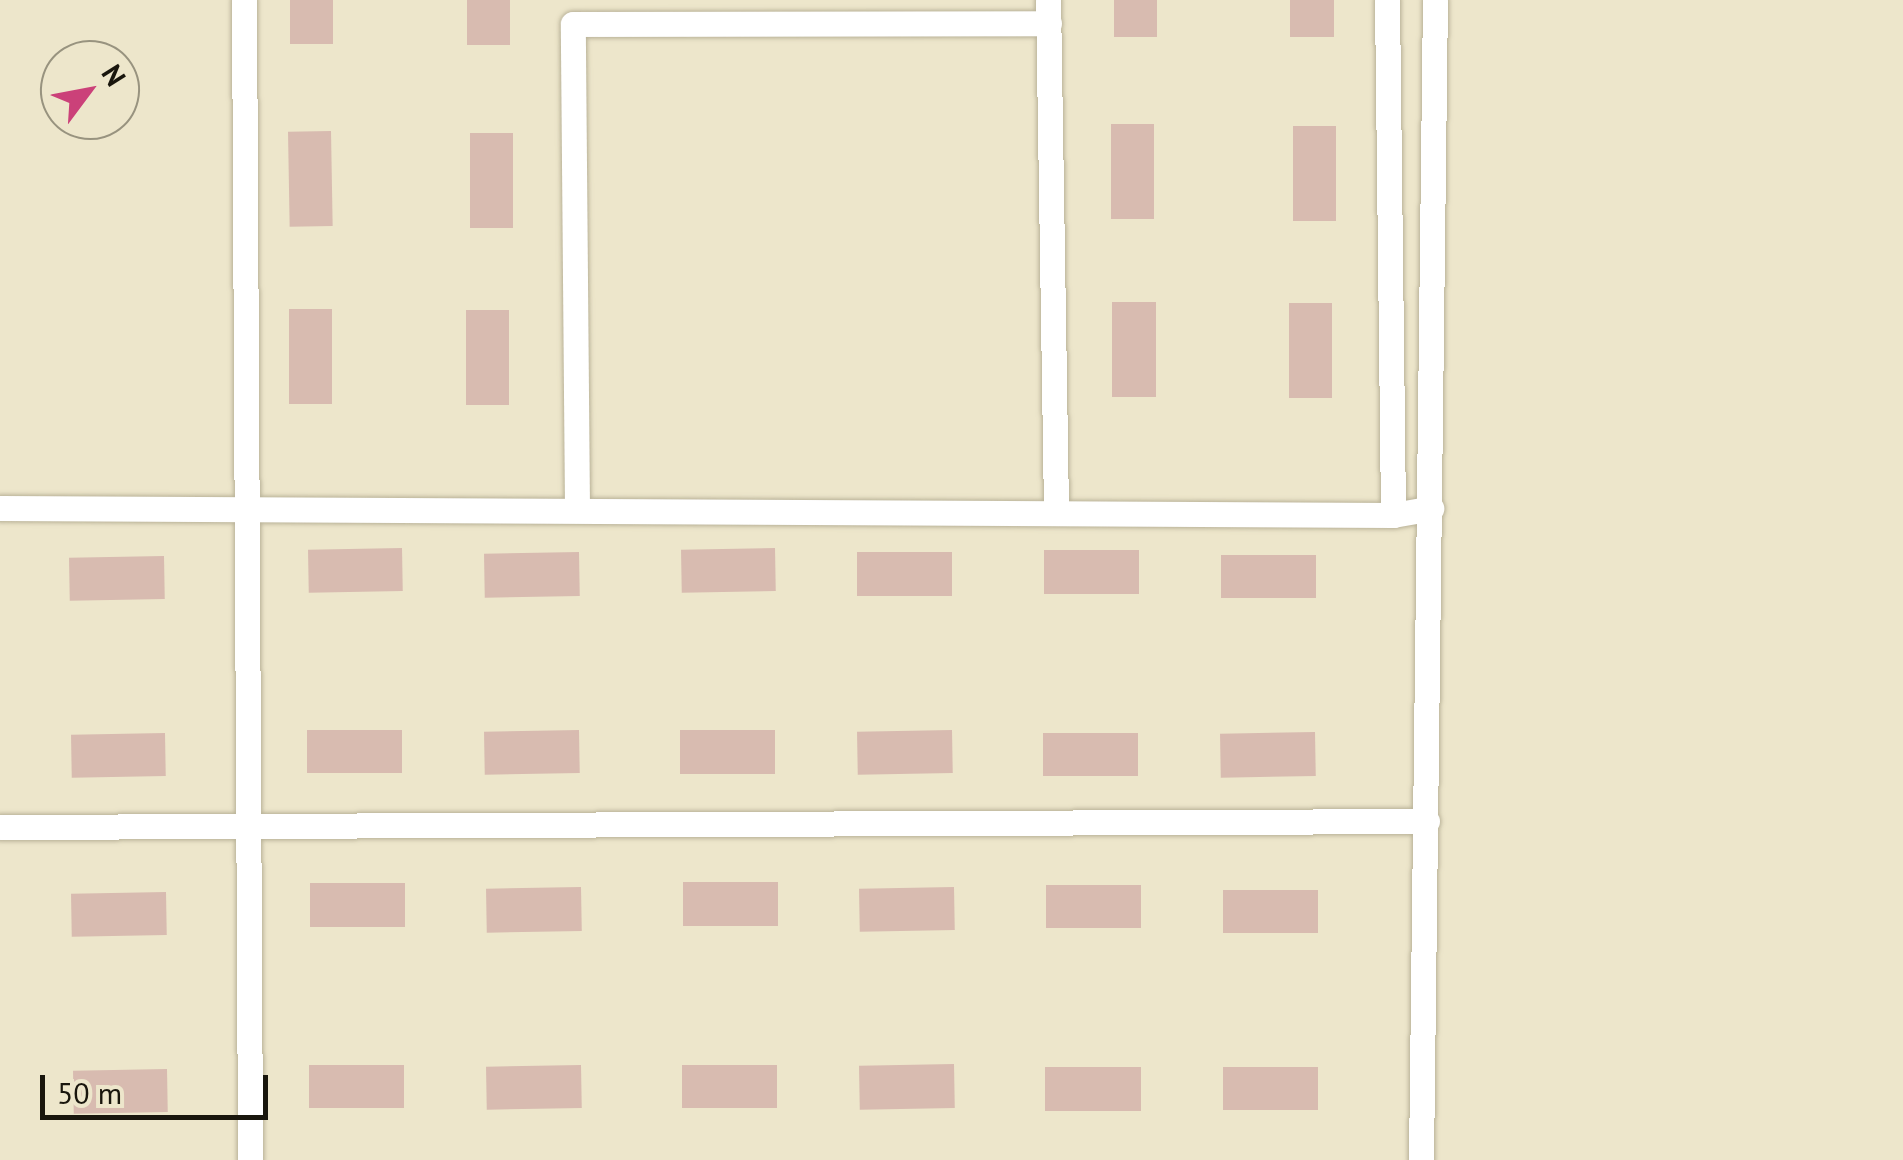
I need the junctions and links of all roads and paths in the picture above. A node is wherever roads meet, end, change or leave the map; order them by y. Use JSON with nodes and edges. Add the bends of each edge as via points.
{"nodes":[{"id":1,"x":244,"y":0,"type":"edge"},
{"id":2,"x":1387,"y":0,"type":"edge"},
{"id":3,"x":1435,"y":0,"type":"edge"},
{"id":4,"x":1049,"y":11,"type":"edge"},
{"id":5,"x":0,"y":508,"type":"edge"},
{"id":6,"x":249,"y":508,"type":"junction"},
{"id":7,"x":577,"y":508,"type":"junction"},
{"id":8,"x":1431,"y":508,"type":"junction"},
{"id":9,"x":1056,"y":511,"type":"junction"},
{"id":10,"x":1394,"y":516,"type":"junction"},
{"id":11,"x":1427,"y":822,"type":"junction"},
{"id":12,"x":0,"y":827,"type":"edge"},
{"id":13,"x":249,"y":829,"type":"junction"},
{"id":14,"x":250,"y":1160,"type":"edge"},
{"id":15,"x":1420,"y":1160,"type":"edge"}],
"edges":[{"from":1,"to":6,"type":"street"},
{"from":2,"to":10,"type":"street"},
{"from":3,"to":8,"type":"street"},
{"from":4,"to":7,"type":"street","via":[[573,24]]},
{"from":4,"to":9,"type":"street"},
{"from":5,"to":6,"type":"street"},
{"from":6,"to":7,"type":"street"},
{"from":6,"to":13,"type":"street"},
{"from":7,"to":9,"type":"street"},
{"from":8,"to":10,"type":"street"},
{"from":8,"to":11,"type":"street"},
{"from":9,"to":10,"type":"street"},
{"from":11,"to":13,"type":"street"},
{"from":11,"to":15,"type":"street"},
{"from":12,"to":13,"type":"street"},
{"from":13,"to":14,"type":"street"}]}
